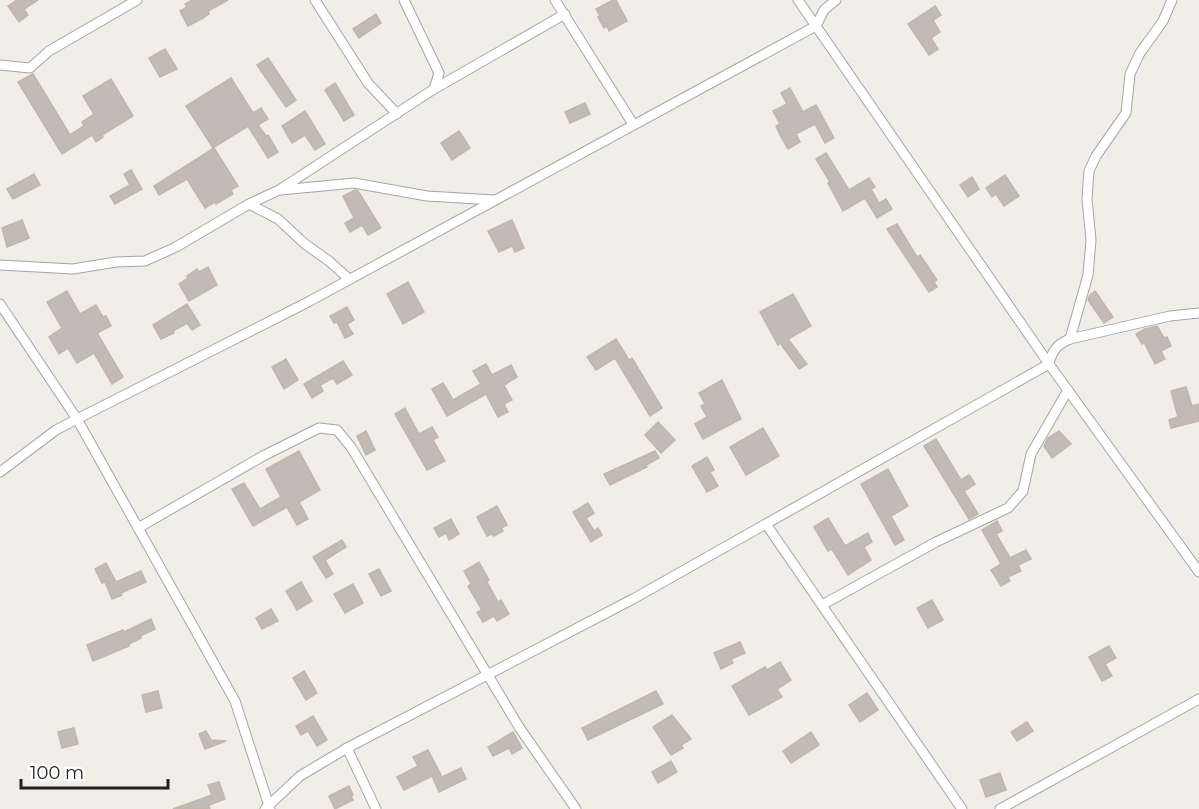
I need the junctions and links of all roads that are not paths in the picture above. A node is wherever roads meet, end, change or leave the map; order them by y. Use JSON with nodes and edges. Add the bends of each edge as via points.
{"nodes":[{"id":1,"x":137,"y":0,"type":"edge"},
{"id":2,"x":315,"y":0,"type":"edge"},
{"id":3,"x":404,"y":0,"type":"edge"},
{"id":4,"x":555,"y":0,"type":"edge"},
{"id":5,"x":798,"y":0,"type":"edge"},
{"id":6,"x":836,"y":0,"type":"edge"},
{"id":7,"x":1172,"y":0,"type":"edge"},
{"id":8,"x":565,"y":14,"type":"junction"},
{"id":9,"x":816,"y":26,"type":"junction"},
{"id":10,"x":0,"y":65,"type":"edge"},
{"id":11,"x":434,"y":89,"type":"junction"},
{"id":12,"x":397,"y":114,"type":"junction"},
{"id":13,"x":633,"y":124,"type":"junction"},
{"id":14,"x":279,"y":190,"type":"junction"},
{"id":15,"x":494,"y":200,"type":"junction"},
{"id":16,"x":249,"y":204,"type":"junction"},
{"id":17,"x":0,"y":265,"type":"edge"},
{"id":18,"x":349,"y":279,"type":"junction"},
{"id":19,"x":0,"y":304,"type":"edge"},
{"id":20,"x":1199,"y":313,"type":"edge"},
{"id":21,"x":1070,"y":339,"type":"junction"},
{"id":22,"x":1049,"y":364,"type":"junction"},
{"id":23,"x":1068,"y":390,"type":"junction"},
{"id":24,"x":77,"y":419,"type":"junction"},
{"id":25,"x":0,"y":472,"type":"edge"},
{"id":26,"x":766,"y":525,"type":"junction"},
{"id":27,"x":138,"y":528,"type":"junction"},
{"id":28,"x":1199,"y":572,"type":"edge"},
{"id":29,"x":822,"y":605,"type":"junction"},
{"id":30,"x":488,"y":674,"type":"junction"},
{"id":31,"x":1199,"y":699,"type":"edge"},
{"id":32,"x":347,"y":748,"type":"junction"},
{"id":33,"x":268,"y":808,"type":"edge"},
{"id":34,"x":376,"y":809,"type":"edge"},
{"id":35,"x":576,"y":809,"type":"edge"},
{"id":36,"x":962,"y":809,"type":"edge"},
{"id":37,"x":1000,"y":809,"type":"edge"}],
"edges":[{"from":1,"to":10,"type":"street","via":[[49,51],[30,68]]},
{"from":2,"to":12,"type":"street","via":[[368,83]]},
{"from":3,"to":11,"type":"street","via":[[439,73]]},
{"from":4,"to":8,"type":"street"},
{"from":5,"to":9,"type":"street"},
{"from":6,"to":9,"type":"street","via":[[824,10]]},
{"from":7,"to":21,"type":"street","via":[[1130,74],[1126,113],[1095,156],[1089,171],[1088,275]]},
{"from":8,"to":11,"type":"street"},
{"from":8,"to":13,"type":"street"},
{"from":9,"to":13,"type":"street"},
{"from":9,"to":22,"type":"street"},
{"from":11,"to":12,"type":"street"},
{"from":12,"to":14,"type":"street"},
{"from":13,"to":15,"type":"street"},
{"from":14,"to":15,"type":"street","via":[[354,183],[427,196]]},
{"from":14,"to":16,"type":"street"},
{"from":15,"to":18,"type":"street"},
{"from":16,"to":17,"type":"street","via":[[145,261],[73,269]]},
{"from":16,"to":18,"type":"street","via":[[278,219]]},
{"from":18,"to":24,"type":"street"},
{"from":19,"to":24,"type":"street"},
{"from":20,"to":21,"type":"street"},
{"from":21,"to":22,"type":"street","via":[[1052,353]]},
{"from":22,"to":23,"type":"street"},
{"from":22,"to":26,"type":"street"},
{"from":23,"to":28,"type":"street"},
{"from":23,"to":29,"type":"street","via":[[1031,454],[1023,491],[1008,508],[936,542]]},
{"from":24,"to":25,"type":"street"},
{"from":24,"to":27,"type":"street"},
{"from":26,"to":29,"type":"street"},
{"from":26,"to":30,"type":"street"},
{"from":27,"to":30,"type":"street","via":[[319,428],[337,430]]},
{"from":27,"to":33,"type":"street","via":[[235,700]]},
{"from":29,"to":36,"type":"street"},
{"from":30,"to":32,"type":"street"},
{"from":30,"to":35,"type":"street"},
{"from":31,"to":37,"type":"street"},
{"from":32,"to":33,"type":"street","via":[[300,776]]},
{"from":32,"to":34,"type":"street"}]}
